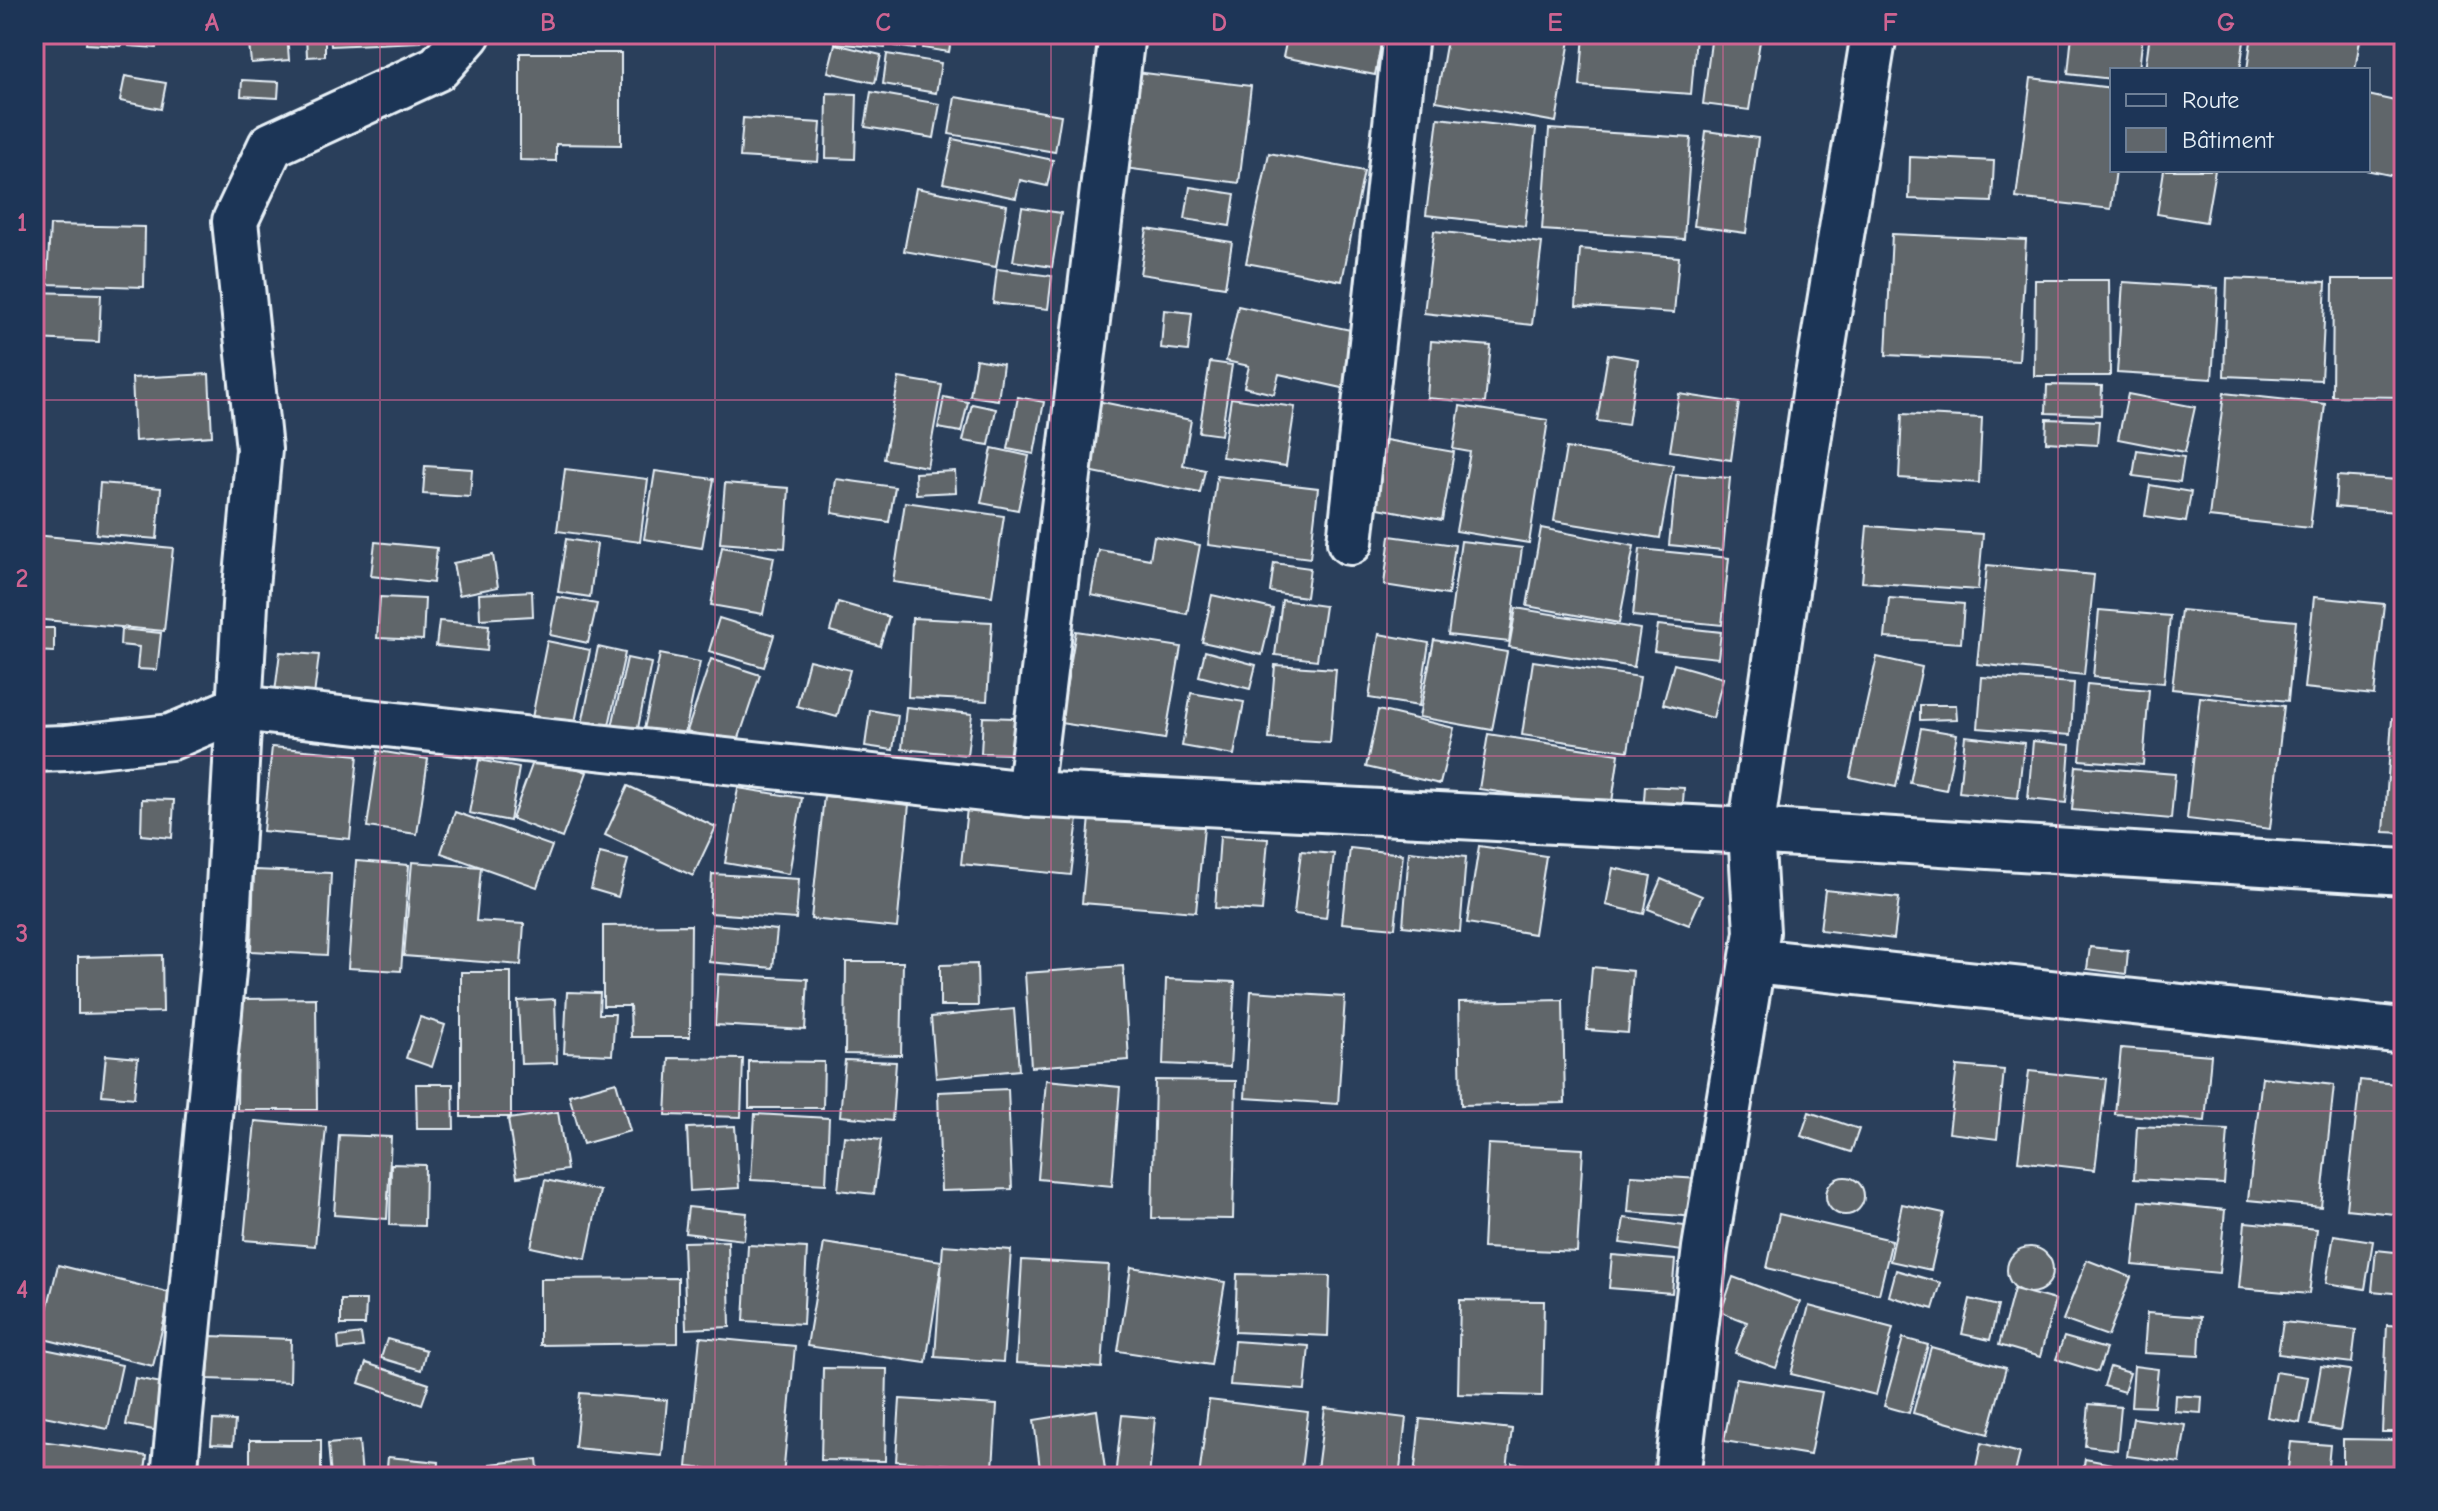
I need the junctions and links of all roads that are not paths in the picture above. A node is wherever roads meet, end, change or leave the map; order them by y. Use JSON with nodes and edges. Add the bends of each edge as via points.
{"nodes":[{"id":1,"x":468,"y":34,"type":"edge"},
{"id":2,"x":1122,"y":34,"type":"edge"},
{"id":3,"x":1406,"y":34,"type":"edge"},
{"id":4,"x":1874,"y":34,"type":"edge"},
{"id":5,"x":1350,"y":542,"type":"dead end"},
{"id":6,"x":239,"y":708,"type":"junction"},
{"id":7,"x":34,"y":749,"type":"edge"},
{"id":8,"x":1029,"y":794,"type":"junction"},
{"id":9,"x":1751,"y":831,"type":"junction"},
{"id":10,"x":2404,"y":872,"type":"edge"},
{"id":11,"x":1753,"y":961,"type":"junction"},
{"id":12,"x":2404,"y":1031,"type":"edge"},
{"id":13,"x":174,"y":1477,"type":"edge"},
{"id":14,"x":1677,"y":1477,"type":"edge"}],
"edges":[{"from":1,"to":6,"type":"street","via":[[438,68],[271,145],[235,221],[259,449]]},
{"from":2,"to":8,"type":"street"},
{"from":3,"to":5,"type":"street"},
{"from":4,"to":9,"type":"street"},
{"from":6,"to":7,"type":"street","via":[[171,737]]},
{"from":6,"to":8,"type":"street"},
{"from":6,"to":13,"type":"street","via":[[226,940]]},
{"from":8,"to":9,"type":"street"},
{"from":9,"to":10,"type":"street"},
{"from":9,"to":11,"type":"street","via":[[1757,932]]},
{"from":11,"to":12,"type":"street"},
{"from":11,"to":14,"type":"street","via":[[1705,1248]]}]}
